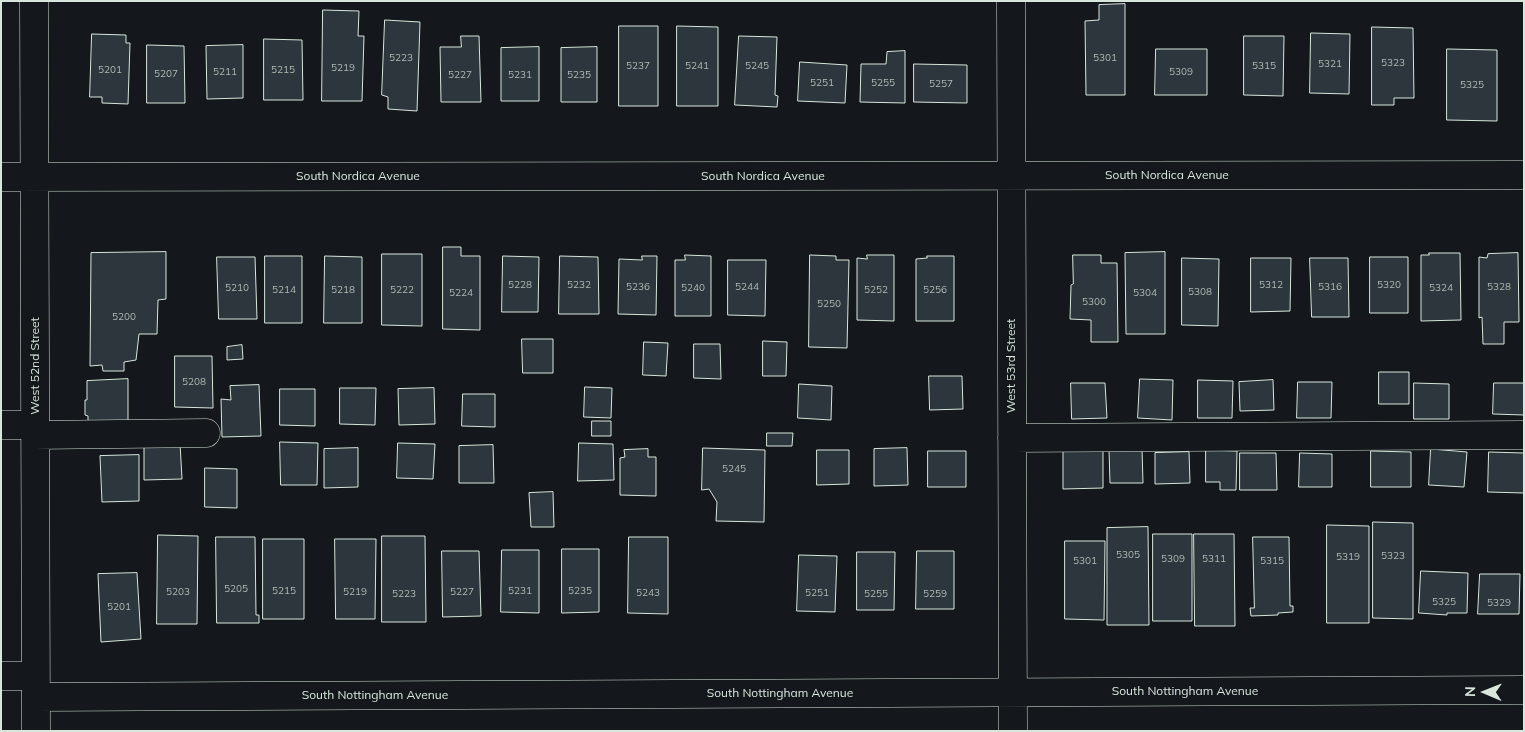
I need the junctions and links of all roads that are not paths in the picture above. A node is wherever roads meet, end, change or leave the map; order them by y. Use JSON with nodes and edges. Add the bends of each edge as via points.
{"nodes":[{"id":1,"x":34,"y":1,"type":"edge"},
{"id":2,"x":1010,"y":1,"type":"edge"},
{"id":3,"x":1524,"y":174,"type":"edge"},
{"id":4,"x":1010,"y":176,"type":"junction"},
{"id":5,"x":1,"y":177,"type":"edge"},
{"id":6,"x":34,"y":177,"type":"junction"},
{"id":7,"x":1,"y":425,"type":"edge"},
{"id":8,"x":35,"y":430,"type":"junction"},
{"id":9,"x":206,"y":433,"type":"dead end"},
{"id":10,"x":1524,"y":436,"type":"edge"},
{"id":11,"x":1012,"y":438,"type":"junction"},
{"id":12,"x":1,"y":676,"type":"edge"},
{"id":13,"x":36,"y":686,"type":"junction"},
{"id":14,"x":1524,"y":690,"type":"edge"},
{"id":15,"x":1013,"y":692,"type":"junction"},
{"id":16,"x":36,"y":731,"type":"edge"},
{"id":17,"x":1013,"y":731,"type":"edge"}],
"edges":[{"from":1,"to":6,"type":"street","name":"West 52nd Street"},
{"from":2,"to":4,"type":"street","name":"West 53rd Street"},
{"from":3,"to":4,"type":"street","name":"South Nordica Avenue"},
{"from":4,"to":6,"type":"street","name":"South Nordica Avenue"},
{"from":4,"to":11,"type":"street","name":"West 53rd Street"},
{"from":5,"to":6,"type":"street","name":"South Nordica Avenue"},
{"from":6,"to":8,"type":"street","name":"West 52nd Street"},
{"from":7,"to":8,"type":"street"},
{"from":8,"to":9,"type":"street"},
{"from":8,"to":13,"type":"street","name":"West 52nd Street"},
{"from":10,"to":11,"type":"street"},
{"from":11,"to":15,"type":"street","name":"West 53rd Street"},
{"from":12,"to":13,"type":"street","name":"South Nottingham Avenue"},
{"from":13,"to":15,"type":"street","name":"South Nottingham Avenue"},
{"from":13,"to":16,"type":"street","name":"West 52nd Street"},
{"from":14,"to":15,"type":"street","name":"South Nottingham Avenue"},
{"from":15,"to":17,"type":"street","name":"West 53rd Street"}]}
